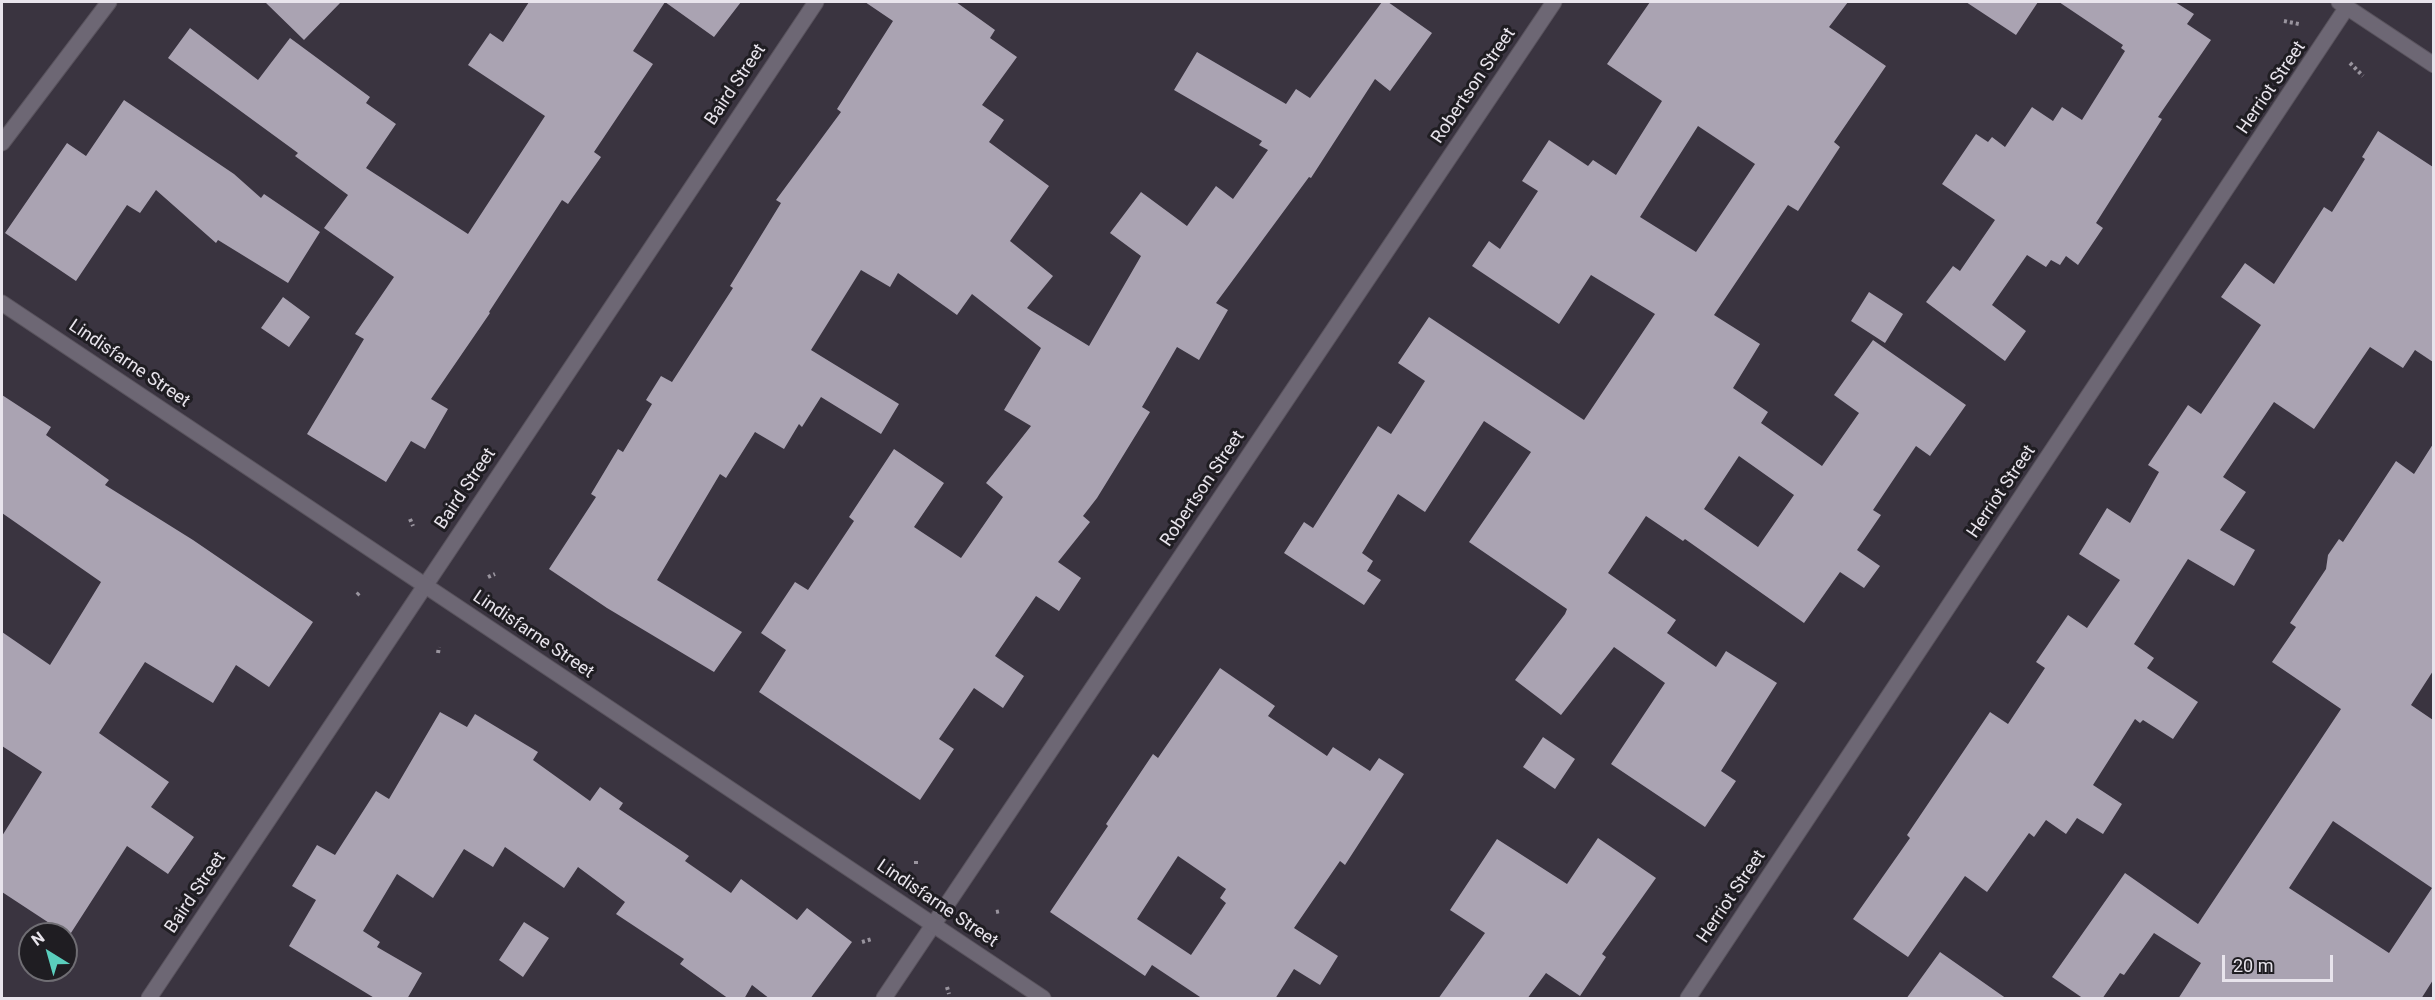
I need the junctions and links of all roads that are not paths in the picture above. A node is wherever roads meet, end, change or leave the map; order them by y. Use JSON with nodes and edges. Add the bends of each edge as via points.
{"nodes":[{"id":1,"x":109,"y":2,"type":"edge"},
{"id":2,"x":816,"y":2,"type":"edge"},
{"id":3,"x":1554,"y":2,"type":"edge"},
{"id":4,"x":2343,"y":4,"type":"edge"},
{"id":5,"x":2433,"y":64,"type":"edge"},
{"id":6,"x":2,"y":143,"type":"edge"},
{"id":7,"x":2,"y":303,"type":"edge"},
{"id":8,"x":425,"y":586,"type":"junction"},
{"id":9,"x":933,"y":925,"type":"junction"},
{"id":10,"x":149,"y":999,"type":"edge"},
{"id":11,"x":884,"y":999,"type":"edge"},
{"id":12,"x":1042,"y":999,"type":"edge"},
{"id":13,"x":1688,"y":999,"type":"edge"}],
"edges":[{"from":1,"to":6,"type":"street"},
{"from":2,"to":8,"type":"street","name":"Baird Street"},
{"from":3,"to":9,"type":"street","name":"Robertson Street"},
{"from":4,"to":5,"type":"street"},
{"from":4,"to":13,"type":"street","name":"Herriot Street","via":[[2305,74]]},
{"from":7,"to":8,"type":"street","name":"Lindisfarne Street"},
{"from":8,"to":9,"type":"street","name":"Lindisfarne Street"},
{"from":8,"to":10,"type":"street","name":"Baird Street"},
{"from":9,"to":11,"type":"street","name":"Robertson Street"},
{"from":9,"to":12,"type":"street","name":"Lindisfarne Street"}]}
